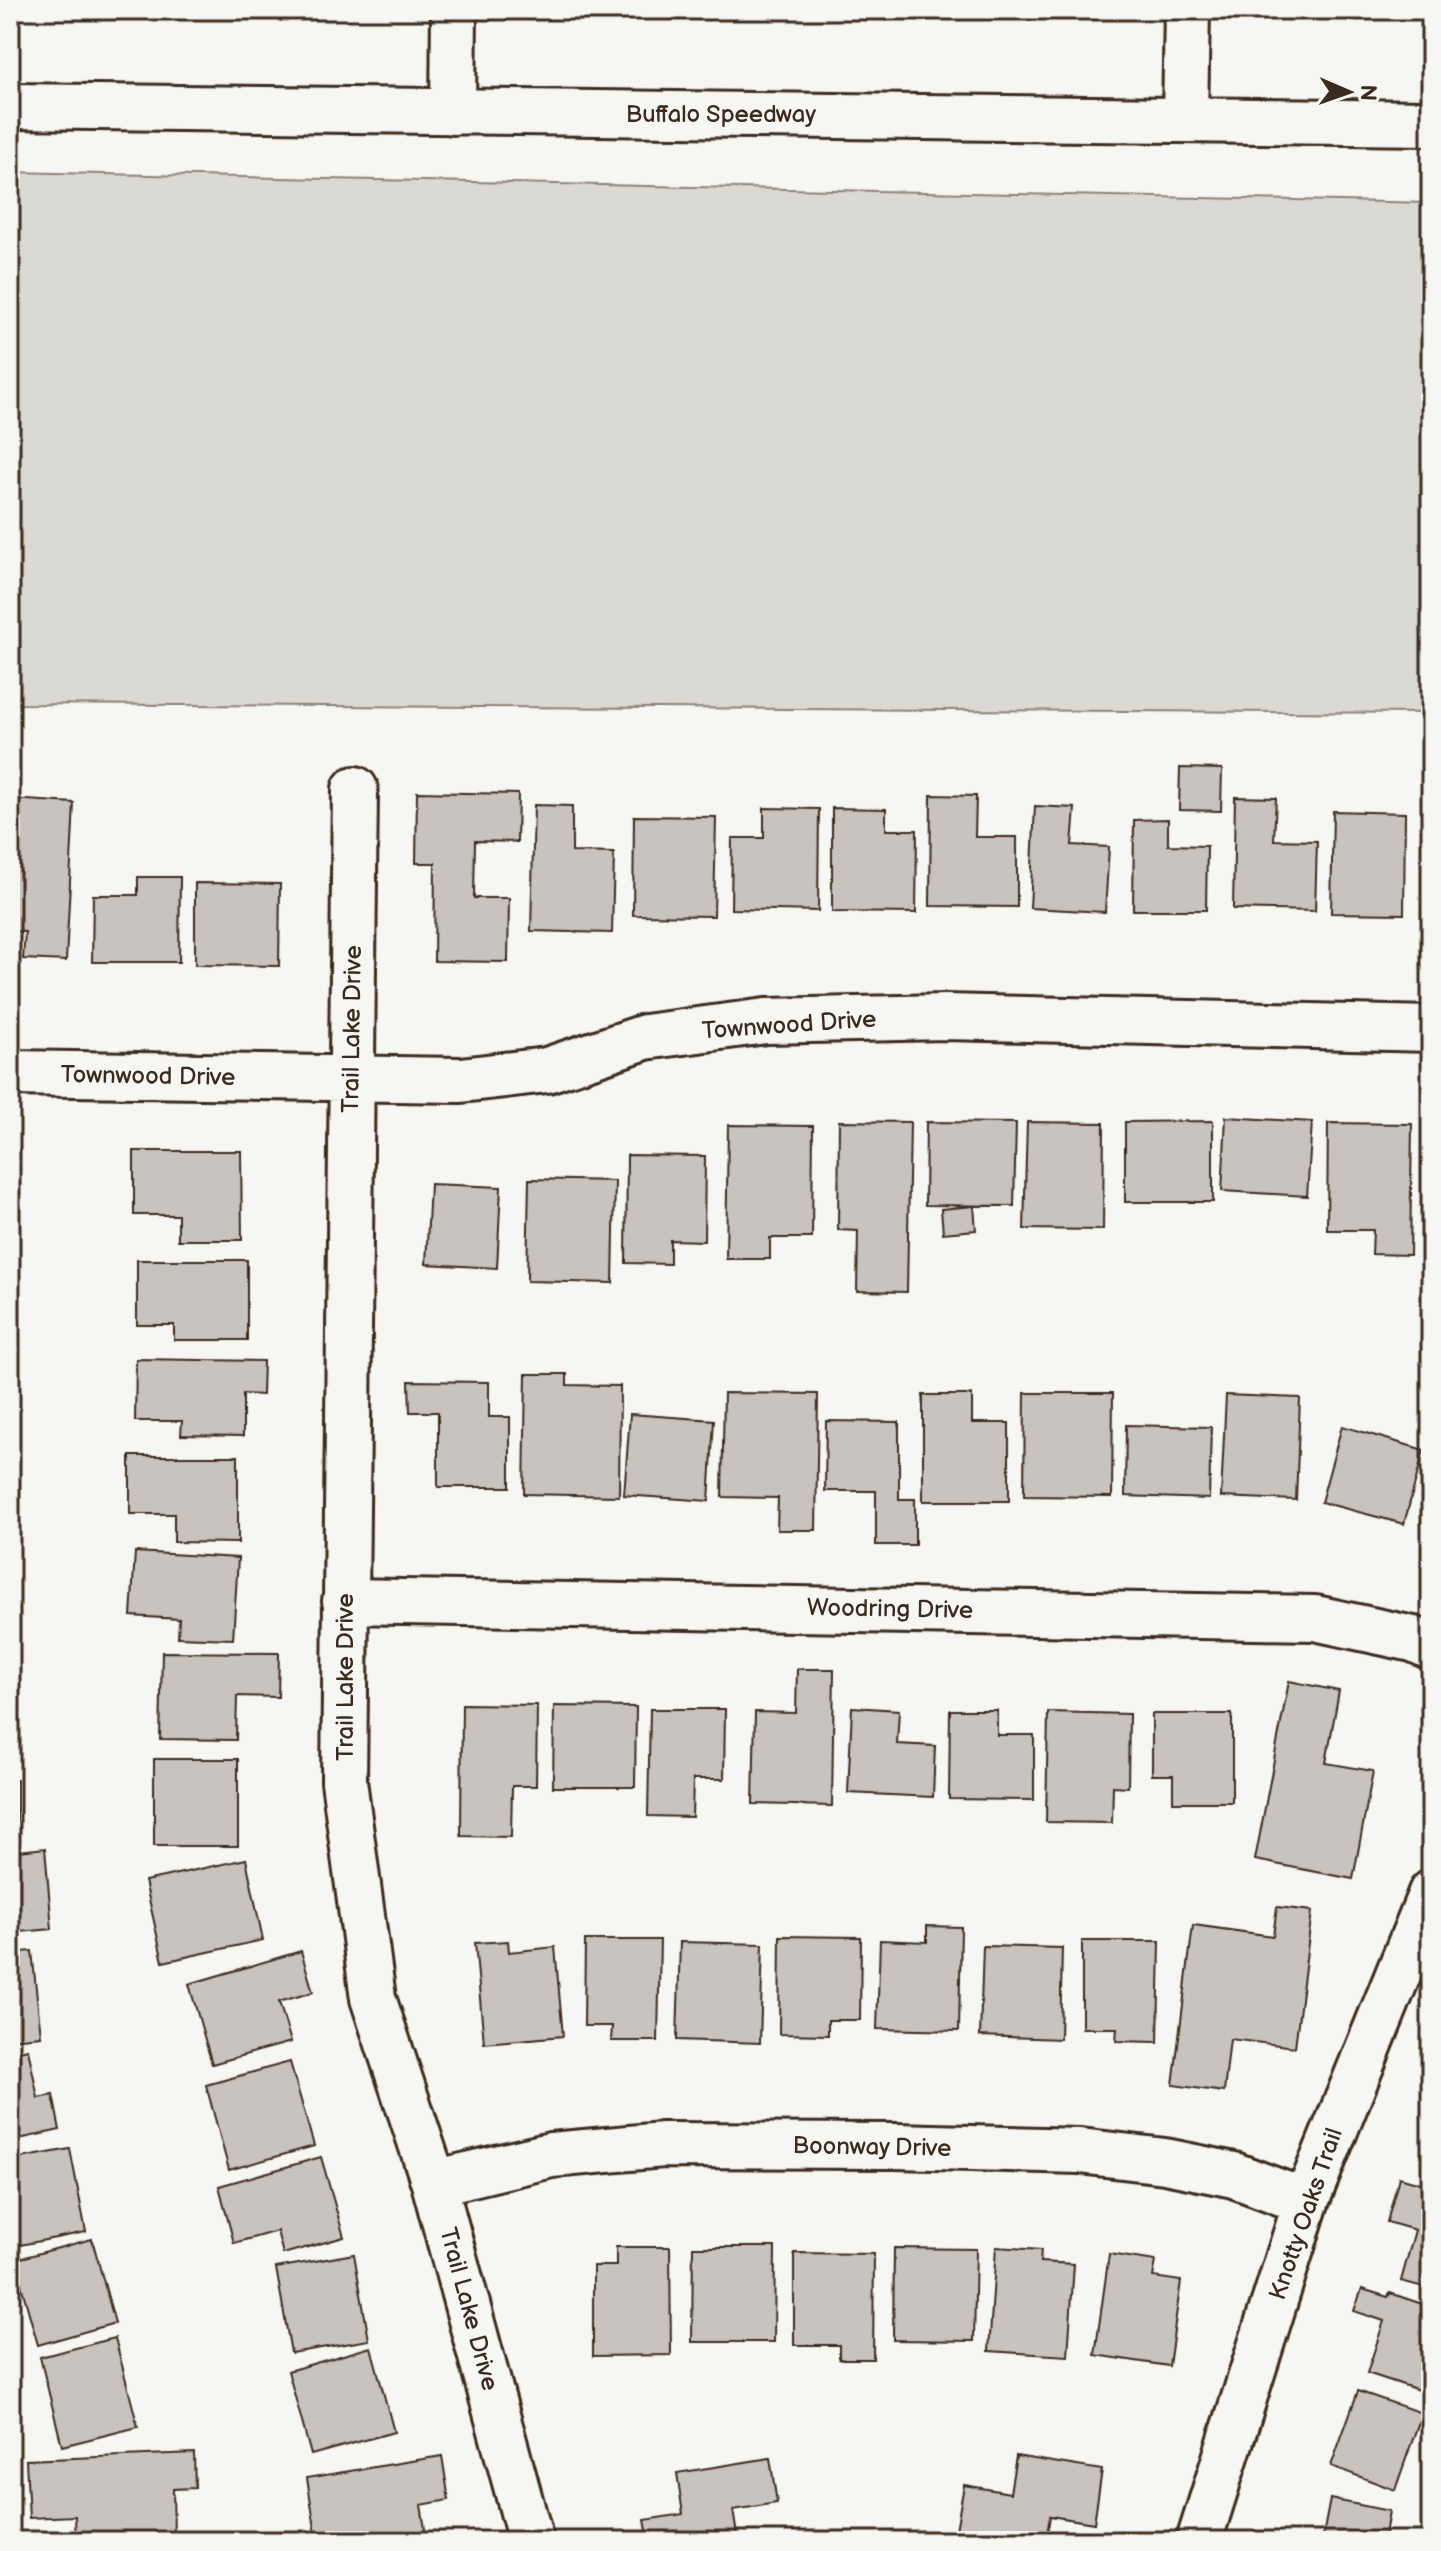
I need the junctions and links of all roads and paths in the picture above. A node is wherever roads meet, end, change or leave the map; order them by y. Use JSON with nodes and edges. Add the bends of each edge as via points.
{"nodes":[{"id":1,"x":454,"y":10,"type":"edge"},
{"id":2,"x":1187,"y":10,"type":"edge"},
{"id":3,"x":10,"y":106,"type":"edge"},
{"id":4,"x":453,"y":112,"type":"junction"},
{"id":5,"x":1185,"y":118,"type":"junction"},
{"id":6,"x":1431,"y":123,"type":"edge"},
{"id":7,"x":355,"y":789,"type":"dead end"},
{"id":8,"x":1431,"y":1029,"type":"edge"},
{"id":9,"x":10,"y":1073,"type":"edge"},
{"id":10,"x":351,"y":1080,"type":"junction"},
{"id":11,"x":345,"y":1601,"type":"junction"},
{"id":12,"x":1431,"y":1647,"type":"edge"},
{"id":13,"x":1431,"y":1893,"type":"edge"},
{"id":14,"x":434,"y":2183,"type":"junction"},
{"id":15,"x":1306,"y":2202,"type":"junction"},
{"id":16,"x":531,"y":2541,"type":"edge"},
{"id":17,"x":1199,"y":2541,"type":"edge"}],
"edges":[{"from":1,"to":4,"type":"street"},
{"from":2,"to":5,"type":"street"},
{"from":3,"to":4,"type":"street","name":"Buffalo Speedway"},
{"from":4,"to":5,"type":"street","name":"Buffalo Speedway"},
{"from":5,"to":6,"type":"street","name":"Buffalo Speedway"},
{"from":7,"to":10,"type":"street","name":"Trail Lake Drive"},
{"from":8,"to":10,"type":"street","name":"Townwood Drive","via":[[945,1017],[766,1021],[645,1037],[547,1070],[461,1080]]},
{"from":9,"to":10,"type":"street","name":"Townwood Drive"},
{"from":10,"to":11,"type":"street","name":"Trail Lake Drive"},
{"from":11,"to":12,"type":"street","name":"Woodring Drive","via":[[1315,1618]]},
{"from":11,"to":14,"type":"street","name":"Trail Lake Drive","via":[[344,1781],[373,1998]]},
{"from":13,"to":15,"type":"street","name":"Knotty Oaks Trail"},
{"from":14,"to":15,"type":"street","name":"Boonway Drive","via":[[551,2155],[663,2145],[926,2147],[1080,2151],[1165,2161],[1234,2175]]},
{"from":14,"to":16,"type":"street","name":"Trail Lake Drive"},
{"from":15,"to":17,"type":"street","name":"Knotty Oaks Trail"}]}
